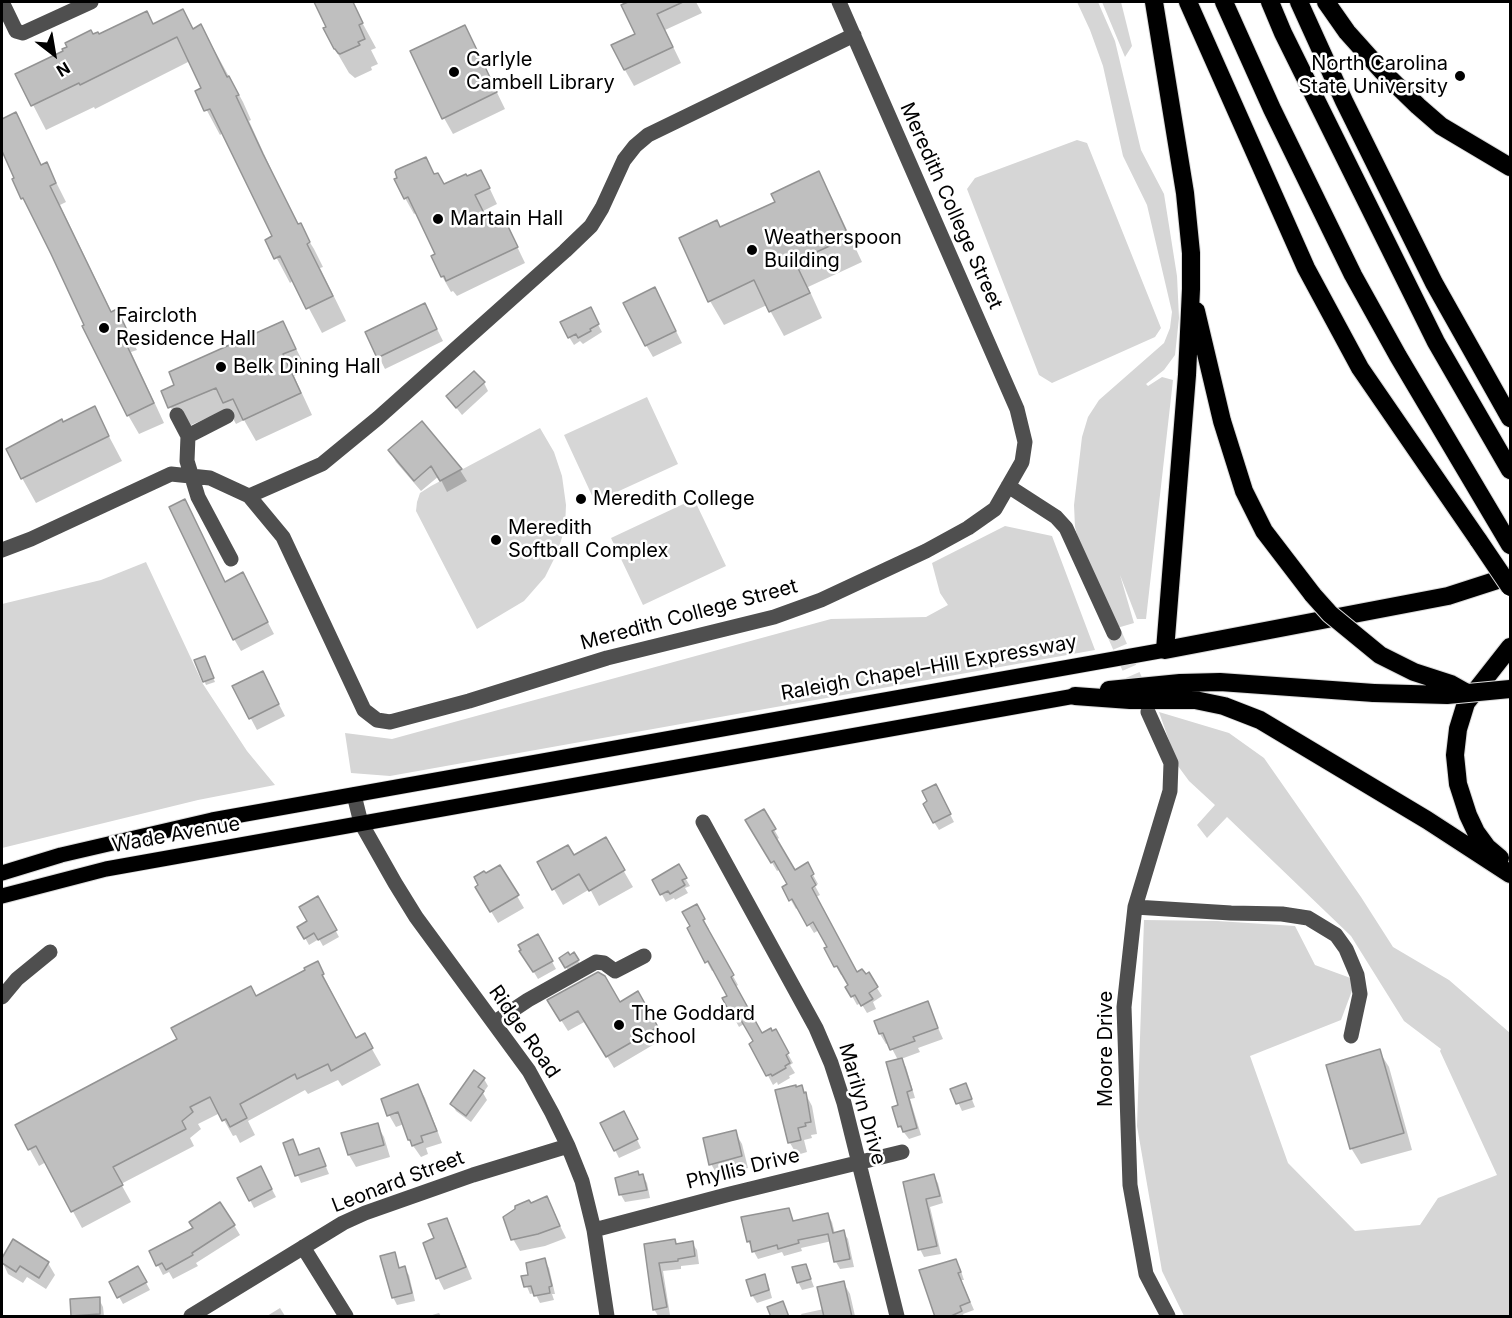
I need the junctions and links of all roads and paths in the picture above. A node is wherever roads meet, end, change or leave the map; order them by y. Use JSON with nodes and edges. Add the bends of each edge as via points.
{"nodes":[{"id":1,"x":2,"y":2,"type":"edge"},
{"id":2,"x":91,"y":2,"type":"edge"},
{"id":3,"x":839,"y":2,"type":"edge"},
{"id":4,"x":1154,"y":2,"type":"edge"},
{"id":5,"x":1188,"y":2,"type":"edge"},
{"id":6,"x":1224,"y":2,"type":"edge"},
{"id":7,"x":1270,"y":2,"type":"edge"},
{"id":8,"x":1299,"y":2,"type":"edge"},
{"id":9,"x":1326,"y":2,"type":"edge"},
{"id":10,"x":854,"y":36,"type":"junction"},
{"id":11,"x":1510,"y":167,"type":"edge"},
{"id":12,"x":1191,"y":289,"type":"junction"},
{"id":13,"x":177,"y":414,"type":"dead end"},
{"id":14,"x":227,"y":416,"type":"dead end"},
{"id":15,"x":1510,"y":418,"type":"edge"},
{"id":16,"x":188,"y":436,"type":"junction"},
{"id":17,"x":1510,"y":470,"type":"edge"},
{"id":18,"x":193,"y":476,"type":"junction"},
{"id":19,"x":1008,"y":486,"type":"junction"},
{"id":20,"x":249,"y":496,"type":"junction"},
{"id":21,"x":1506,"y":538,"type":"edge"},
{"id":22,"x":2,"y":550,"type":"edge"},
{"id":23,"x":231,"y":560,"type":"dead end"},
{"id":24,"x":1510,"y":576,"type":"edge"},
{"id":25,"x":1510,"y":587,"type":"edge"},
{"id":26,"x":1114,"y":633,"type":"tunnel mouth"},
{"id":27,"x":1510,"y":647,"type":"edge"},
{"id":28,"x":1165,"y":650,"type":"junction"},
{"id":29,"x":1510,"y":689,"type":"edge"},
{"id":30,"x":1467,"y":693,"type":"junction"},
{"id":31,"x":1075,"y":696,"type":"junction"},
{"id":32,"x":1148,"y":712,"type":"tunnel mouth"},
{"id":33,"x":354,"y":795,"type":"junction"},
{"id":34,"x":703,"y":822,"type":"dead end"},
{"id":35,"x":360,"y":823,"type":"junction"},
{"id":36,"x":1510,"y":868,"type":"edge"},
{"id":37,"x":2,"y":873,"type":"edge"},
{"id":38,"x":1510,"y":874,"type":"edge"},
{"id":39,"x":2,"y":896,"type":"edge"},
{"id":40,"x":1135,"y":908,"type":"junction"},
{"id":41,"x":50,"y":952,"type":"dead end"},
{"id":42,"x":644,"y":956,"type":"dead end"},
{"id":43,"x":2,"y":997,"type":"edge"},
{"id":44,"x":495,"y":1023,"type":"junction"},
{"id":45,"x":1351,"y":1036,"type":"dead end"},
{"id":46,"x":568,"y":1146,"type":"junction"},
{"id":47,"x":902,"y":1152,"type":"dead end"},
{"id":48,"x":858,"y":1162,"type":"junction"},
{"id":49,"x":594,"y":1230,"type":"junction"},
{"id":50,"x":303,"y":1247,"type":"junction"},
{"id":51,"x":191,"y":1317,"type":"edge"},
{"id":52,"x":346,"y":1317,"type":"edge"},
{"id":53,"x":607,"y":1317,"type":"edge"},
{"id":54,"x":897,"y":1317,"type":"edge"},
{"id":55,"x":1168,"y":1317,"type":"edge"}],
"edges":[{"from":1,"to":2,"type":"street","via":[[15,31],[23,33]]},
{"from":3,"to":10,"type":"street","name":"Meredith College Street"},
{"from":4,"to":12,"type":"highway","via":[[1185,193]]},
{"from":5,"to":25,"type":"highway","bridge":true,"via":[[1306,268],[1360,368]]},
{"from":6,"to":21,"type":"highway","via":[[1353,275]]},
{"from":7,"to":17,"type":"highway","via":[[1436,342]]},
{"from":8,"to":15,"type":"highway","via":[[1434,283]]},
{"from":9,"to":11,"type":"highway","via":[[1347,32],[1418,106],[1441,126]]},
{"from":10,"to":19,"type":"street","name":"Meredith College Street","via":[[1017,409],[1025,442],[1022,462]]},
{"from":10,"to":20,"type":"street","via":[[648,135],[624,159],[591,226],[564,252],[322,464]]},
{"from":12,"to":28,"type":"highway"},
{"from":12,"to":30,"type":"highway","bridge":true,"via":[[1222,422],[1244,491],[1264,531],[1330,614],[1380,655]]},
{"from":13,"to":16,"type":"street"},
{"from":14,"to":16,"type":"street"},
{"from":16,"to":18,"type":"street","via":[[187,461]]},
{"from":18,"to":20,"type":"street","name":"Meredith College Street","via":[[210,478]]},
{"from":18,"to":22,"type":"street","name":"Meredith College Street","via":[[171,474]]},
{"from":18,"to":23,"type":"street","via":[[198,497]]},
{"from":19,"to":20,"type":"street","name":"Meredith College Street","via":[[995,508],[968,528],[821,600],[390,722],[377,720],[364,710],[283,537]]},
{"from":19,"to":26,"type":"street","via":[[1056,517],[1066,528]]},
{"from":24,"to":28,"type":"highway","name":"Raleigh Chapel–Hill Expressway","via":[[1448,596]]},
{"from":27,"to":36,"type":"highway","via":[[1466,703],[1455,755],[1458,783],[1476,832]]},
{"from":28,"to":33,"type":"main road","name":"Raleigh Chapel–Hill Expressway"},
{"from":29,"to":30,"type":"highway","bridge":true},
{"from":30,"to":31,"type":"highway","bridge":true,"via":[[1374,693],[1180,682]]},
{"from":31,"to":35,"type":"main road"},
{"from":31,"to":38,"type":"highway","via":[[1195,700],[1260,720]]},
{"from":32,"to":40,"type":"street","name":"Moore Drive","via":[[1171,763],[1170,791]]},
{"from":33,"to":35,"type":"street","name":"Ridge Road"},
{"from":33,"to":37,"type":"main road","name":"Wade Avenue","via":[[161,831]]},
{"from":34,"to":48,"type":"street","name":"Marilyn Drive","via":[[816,1028],[844,1102]]},
{"from":35,"to":39,"type":"main road","name":"Wade Avenue","via":[[106,869]]},
{"from":35,"to":44,"type":"street","name":"Ridge Road","via":[[416,917]]},
{"from":40,"to":45,"type":"street","via":[[1308,918],[1336,935],[1357,975],[1360,994]]},
{"from":40,"to":55,"type":"street","name":"Moore Drive","via":[[1124,1007],[1130,1185],[1146,1274]]},
{"from":41,"to":43,"type":"street"},
{"from":42,"to":44,"type":"street","via":[[615,971],[596,962]]},
{"from":44,"to":46,"type":"street","name":"Ridge Road","via":[[529,1071]]},
{"from":46,"to":49,"type":"street","name":"Ridge Road","via":[[582,1181]]},
{"from":46,"to":50,"type":"street","name":"Leonard Street","via":[[365,1213]]},
{"from":47,"to":48,"type":"street","name":"Phyllis Drive"},
{"from":48,"to":49,"type":"street","name":"Phyllis Drive"},
{"from":48,"to":54,"type":"street","name":"Marilyn Drive"},
{"from":49,"to":53,"type":"street","name":"Ridge Road"},
{"from":50,"to":51,"type":"street","name":"Leonard Street"},
{"from":50,"to":52,"type":"street"}]}
